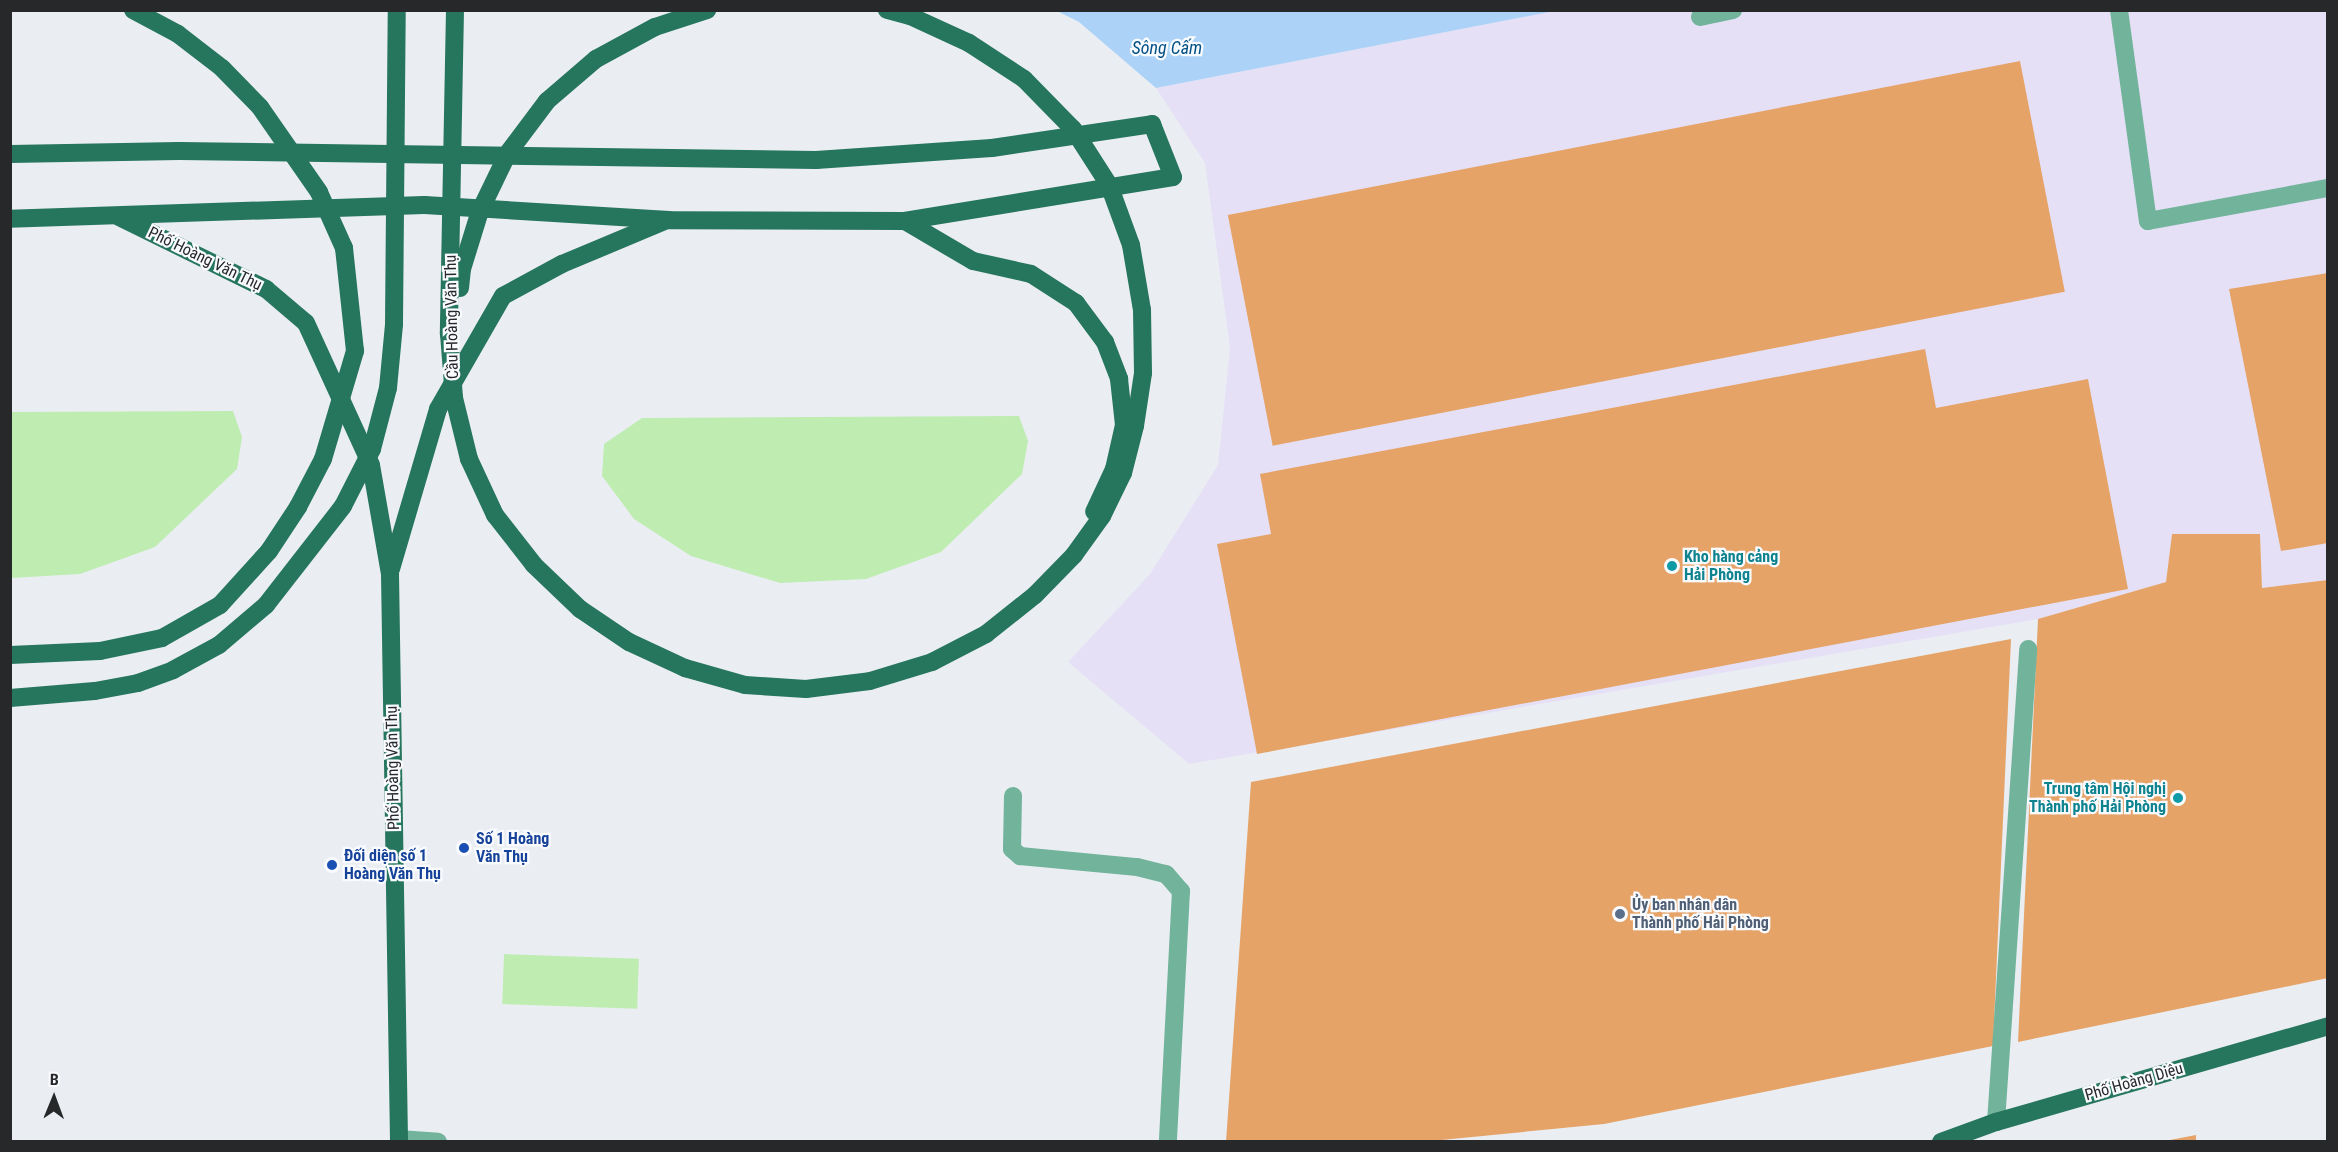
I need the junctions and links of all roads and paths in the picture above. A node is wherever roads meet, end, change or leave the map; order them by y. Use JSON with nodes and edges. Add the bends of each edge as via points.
{"nodes":[{"id":1,"x":133,"y":10,"type":"edge"},
{"id":2,"x":397,"y":10,"type":"edge"},
{"id":3,"x":455,"y":10,"type":"edge"},
{"id":4,"x":706,"y":10,"type":"edge"},
{"id":5,"x":887,"y":10,"type":"edge"},
{"id":6,"x":1732,"y":10,"type":"edge"},
{"id":7,"x":2119,"y":10,"type":"edge"},
{"id":8,"x":1700,"y":17,"type":"dead end"},
{"id":9,"x":10,"y":154,"type":"edge"},
{"id":10,"x":2328,"y":188,"type":"edge"},
{"id":11,"x":116,"y":215,"type":"junction"},
{"id":12,"x":10,"y":219,"type":"edge"},
{"id":13,"x":669,"y":220,"type":"junction"},
{"id":14,"x":905,"y":221,"type":"junction"},
{"id":15,"x":390,"y":574,"type":"junction"},
{"id":16,"x":2028,"y":649,"type":"dead end"},
{"id":17,"x":10,"y":655,"type":"edge"},
{"id":18,"x":10,"y":698,"type":"edge"},
{"id":19,"x":1013,"y":796,"type":"dead end"},
{"id":20,"x":2328,"y":1026,"type":"edge"},
{"id":21,"x":1996,"y":1122,"type":"junction"},
{"id":22,"x":399,"y":1140,"type":"edge"},
{"id":23,"x":438,"y":1142,"type":"edge"},
{"id":24,"x":1168,"y":1142,"type":"edge"},
{"id":25,"x":1941,"y":1142,"type":"edge"}],
"edges":[{"from":1,"to":17,"type":"main road","bridge":true,"via":[[178,34],[222,68],[260,107],[319,192],[344,248],[355,351],[323,459],[298,507],[269,551],[220,605],[162,638],[100,651]]},
{"from":2,"to":18,"type":"main road","bridge":true,"via":[[394,324],[388,388],[372,449],[343,506],[266,605],[219,645],[173,670],[138,683],[96,691]]},
{"from":3,"to":5,"type":"main road","name":"Cầu Hoàng Văn Thụ","bridge":true,"via":[[449,334],[454,399],[469,459],[495,515],[542,573],[580,609],[629,642],[686,668],[745,685],[806,689],[870,681],[932,662],[986,634],[1035,595],[1074,555],[1107,505],[1129,449],[1143,373],[1142,310],[1131,245],[1109,185],[1073,129],[1024,79],[969,44],[910,16]]},
{"from":4,"to":14,"type":"main road","name":"Cầu Hoàng Văn Thụ","bridge":true,"via":[[655,27],[596,59],[547,102],[508,153],[480,211],[462,269],[458,334],[462,398],[477,456],[503,510],[541,558],[585,601],[634,634],[689,659],[747,675],[807,679],[869,673],[929,654],[981,626],[1029,589],[1068,550],[1094,512],[1114,469],[1124,425],[1119,379],[1105,342],[1076,303],[1031,274],[973,261]]},
{"from":6,"to":8,"type":"street"},
{"from":7,"to":10,"type":"street","via":[[2148,221]]},
{"from":9,"to":14,"type":"main road","via":[[179,151],[816,160],[992,148],[1152,124],[1173,177]]},
{"from":11,"to":12,"type":"main road"},
{"from":11,"to":13,"type":"main road","via":[[424,205]]},
{"from":11,"to":15,"type":"main road","name":"Phố Hoàng Văn Thụ","via":[[266,289],[306,323],[371,465]]},
{"from":13,"to":14,"type":"main road"},
{"from":13,"to":15,"type":"main road","name":"Phố Hoàng Văn Thụ","via":[[562,264],[503,296],[438,409]]},
{"from":15,"to":22,"type":"main road","name":"Phố Hoàng Văn Thụ"},
{"from":16,"to":21,"type":"street"},
{"from":19,"to":24,"type":"street","via":[[1012,849],[1020,856],[1137,867],[1166,874],[1181,891]]},
{"from":20,"to":21,"type":"main road","name":"Phố Hoàng Diệu"},
{"from":21,"to":25,"type":"main road","name":"Phố Hoàng Diệu"},
{"from":22,"to":23,"type":"street"}]}
